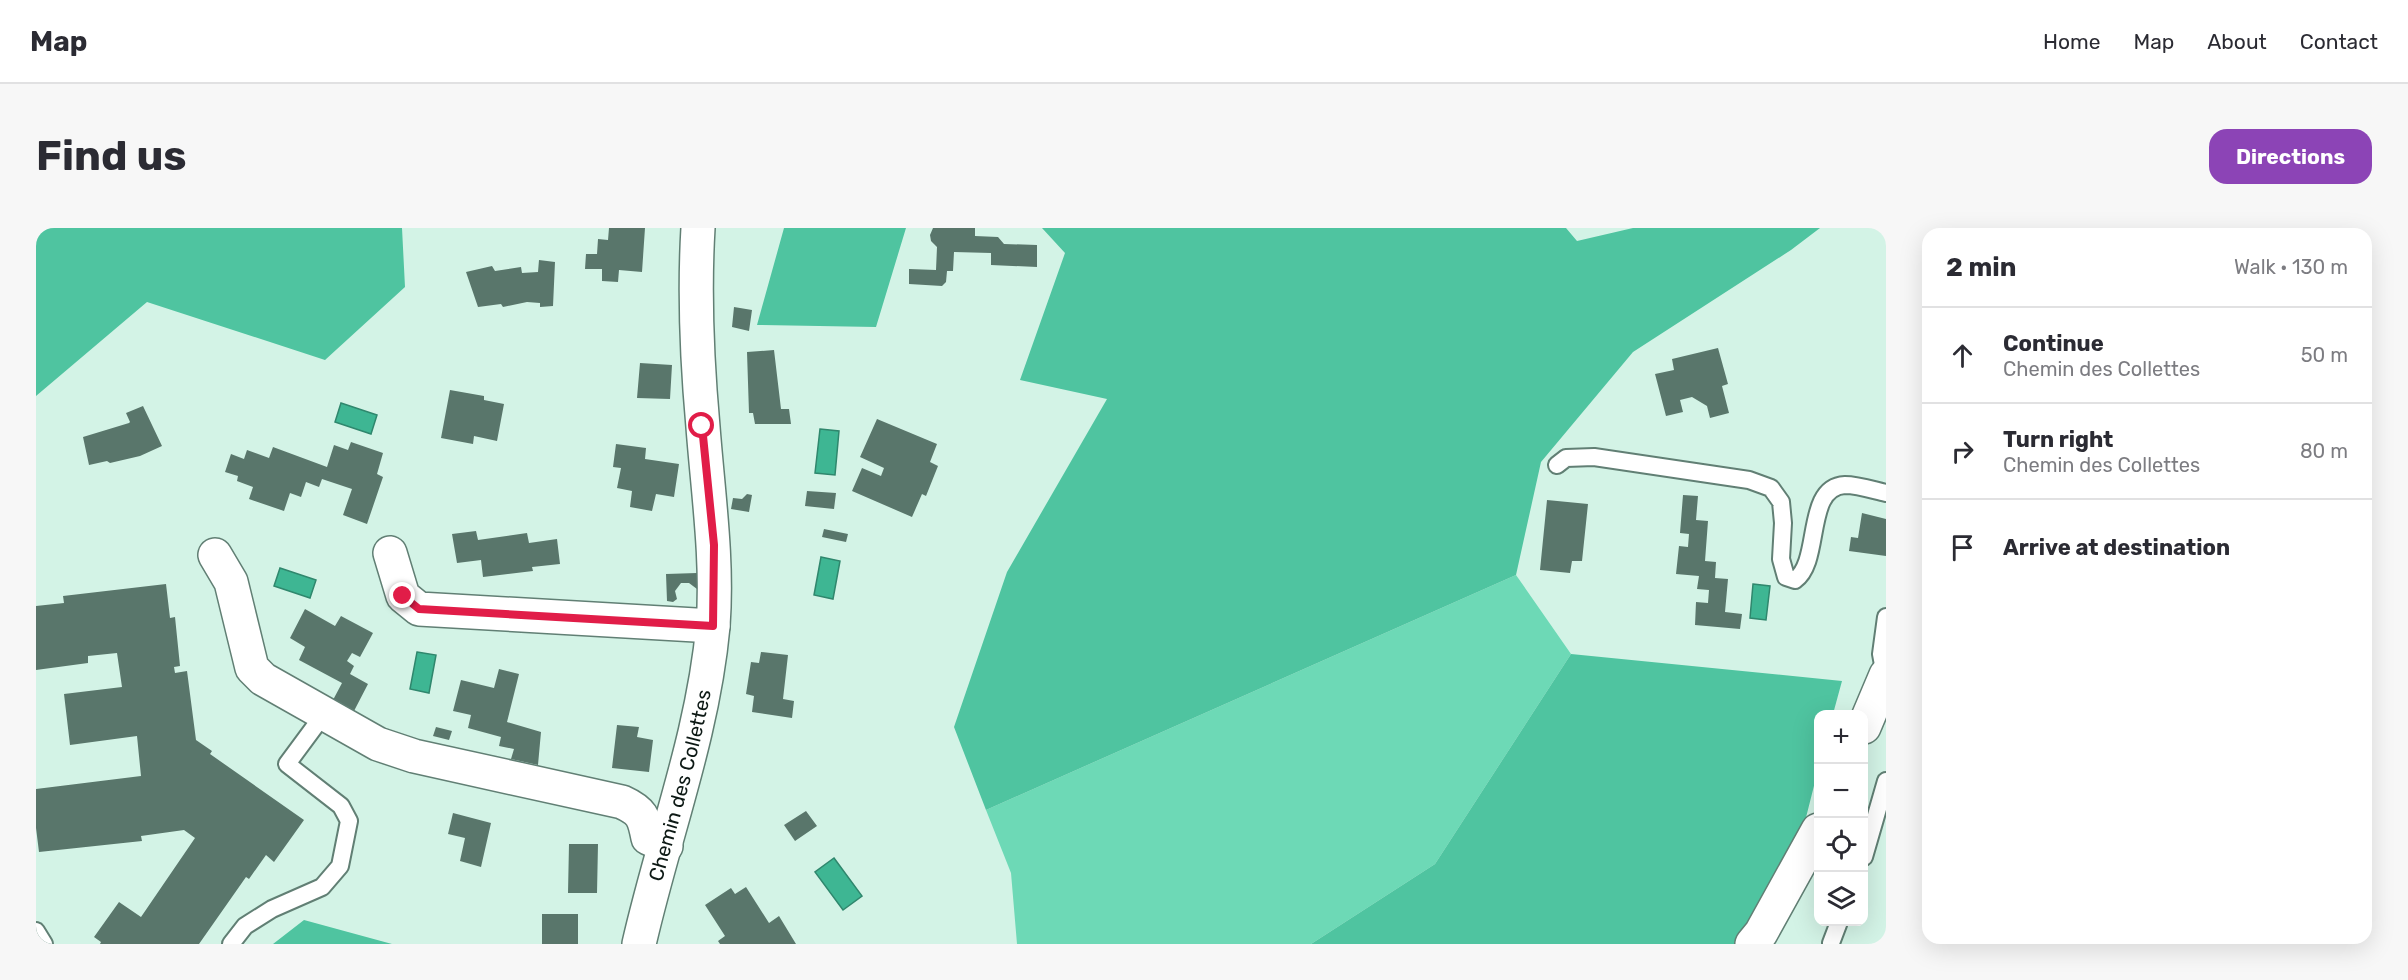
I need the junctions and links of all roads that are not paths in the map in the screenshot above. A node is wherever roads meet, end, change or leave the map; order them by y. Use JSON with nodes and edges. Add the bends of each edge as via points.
{"nodes":[{"id":1,"x":698,"y":228,"type":"edge"},
{"id":2,"x":1557,"y":465,"type":"dead end"},
{"id":3,"x":1886,"y":493,"type":"edge"},
{"id":4,"x":390,"y":553,"type":"dead end"},
{"id":5,"x":215,"y":555,"type":"dead end"},
{"id":6,"x":1886,"y":617,"type":"edge"},
{"id":7,"x":713,"y":626,"type":"junction"},
{"id":8,"x":1885,"y":678,"type":"edge"},
{"id":9,"x":324,"y":714,"type":"junction"},
{"id":10,"x":1868,"y":716,"type":"edge"},
{"id":11,"x":1886,"y":781,"type":"edge"},
{"id":12,"x":1814,"y":837,"type":"edge"},
{"id":13,"x":1868,"y":840,"type":"edge"},
{"id":14,"x":666,"y":846,"type":"junction"},
{"id":15,"x":1837,"y":926,"type":"edge"},
{"id":16,"x":36,"y":931,"type":"edge"},
{"id":17,"x":1831,"y":943,"type":"edge"},
{"id":18,"x":44,"y":944,"type":"edge"},
{"id":19,"x":231,"y":944,"type":"edge"},
{"id":20,"x":639,"y":944,"type":"edge"},
{"id":21,"x":1752,"y":944,"type":"edge"}],
"edges":[{"from":1,"to":7,"type":"street","name":"Chemin des Collettes","via":[[696,339],[714,545]]},
{"from":2,"to":3,"type":"lane","via":[[1566,458],[1605,459],[1749,480],[1771,488],[1781,502],[1781,559],[1786,577],[1795,580],[1802,575],[1811,549],[1821,500],[1831,489],[1844,485]]},
{"from":4,"to":7,"type":"street","via":[[403,596],[419,609]]},
{"from":5,"to":9,"type":"street","via":[[231,582],[252,668],[263,679]]},
{"from":6,"to":8,"type":"lane","via":[[1881,654]]},
{"from":7,"to":14,"type":"street","name":"Chemin des Collettes","via":[[696,735]]},
{"from":8,"to":10,"type":"street"},
{"from":9,"to":14,"type":"street","via":[[378,744],[414,756],[622,802],[636,808],[645,820],[648,838]]},
{"from":9,"to":19,"type":"lane","via":[[287,764],[341,806],[349,821],[340,866],[322,887],[244,926]]},
{"from":11,"to":13,"type":"lane"},
{"from":12,"to":21,"type":"street"},
{"from":14,"to":20,"type":"street","name":"Chemin des Collettes"},
{"from":15,"to":17,"type":"lane"},
{"from":16,"to":18,"type":"lane"}]}
